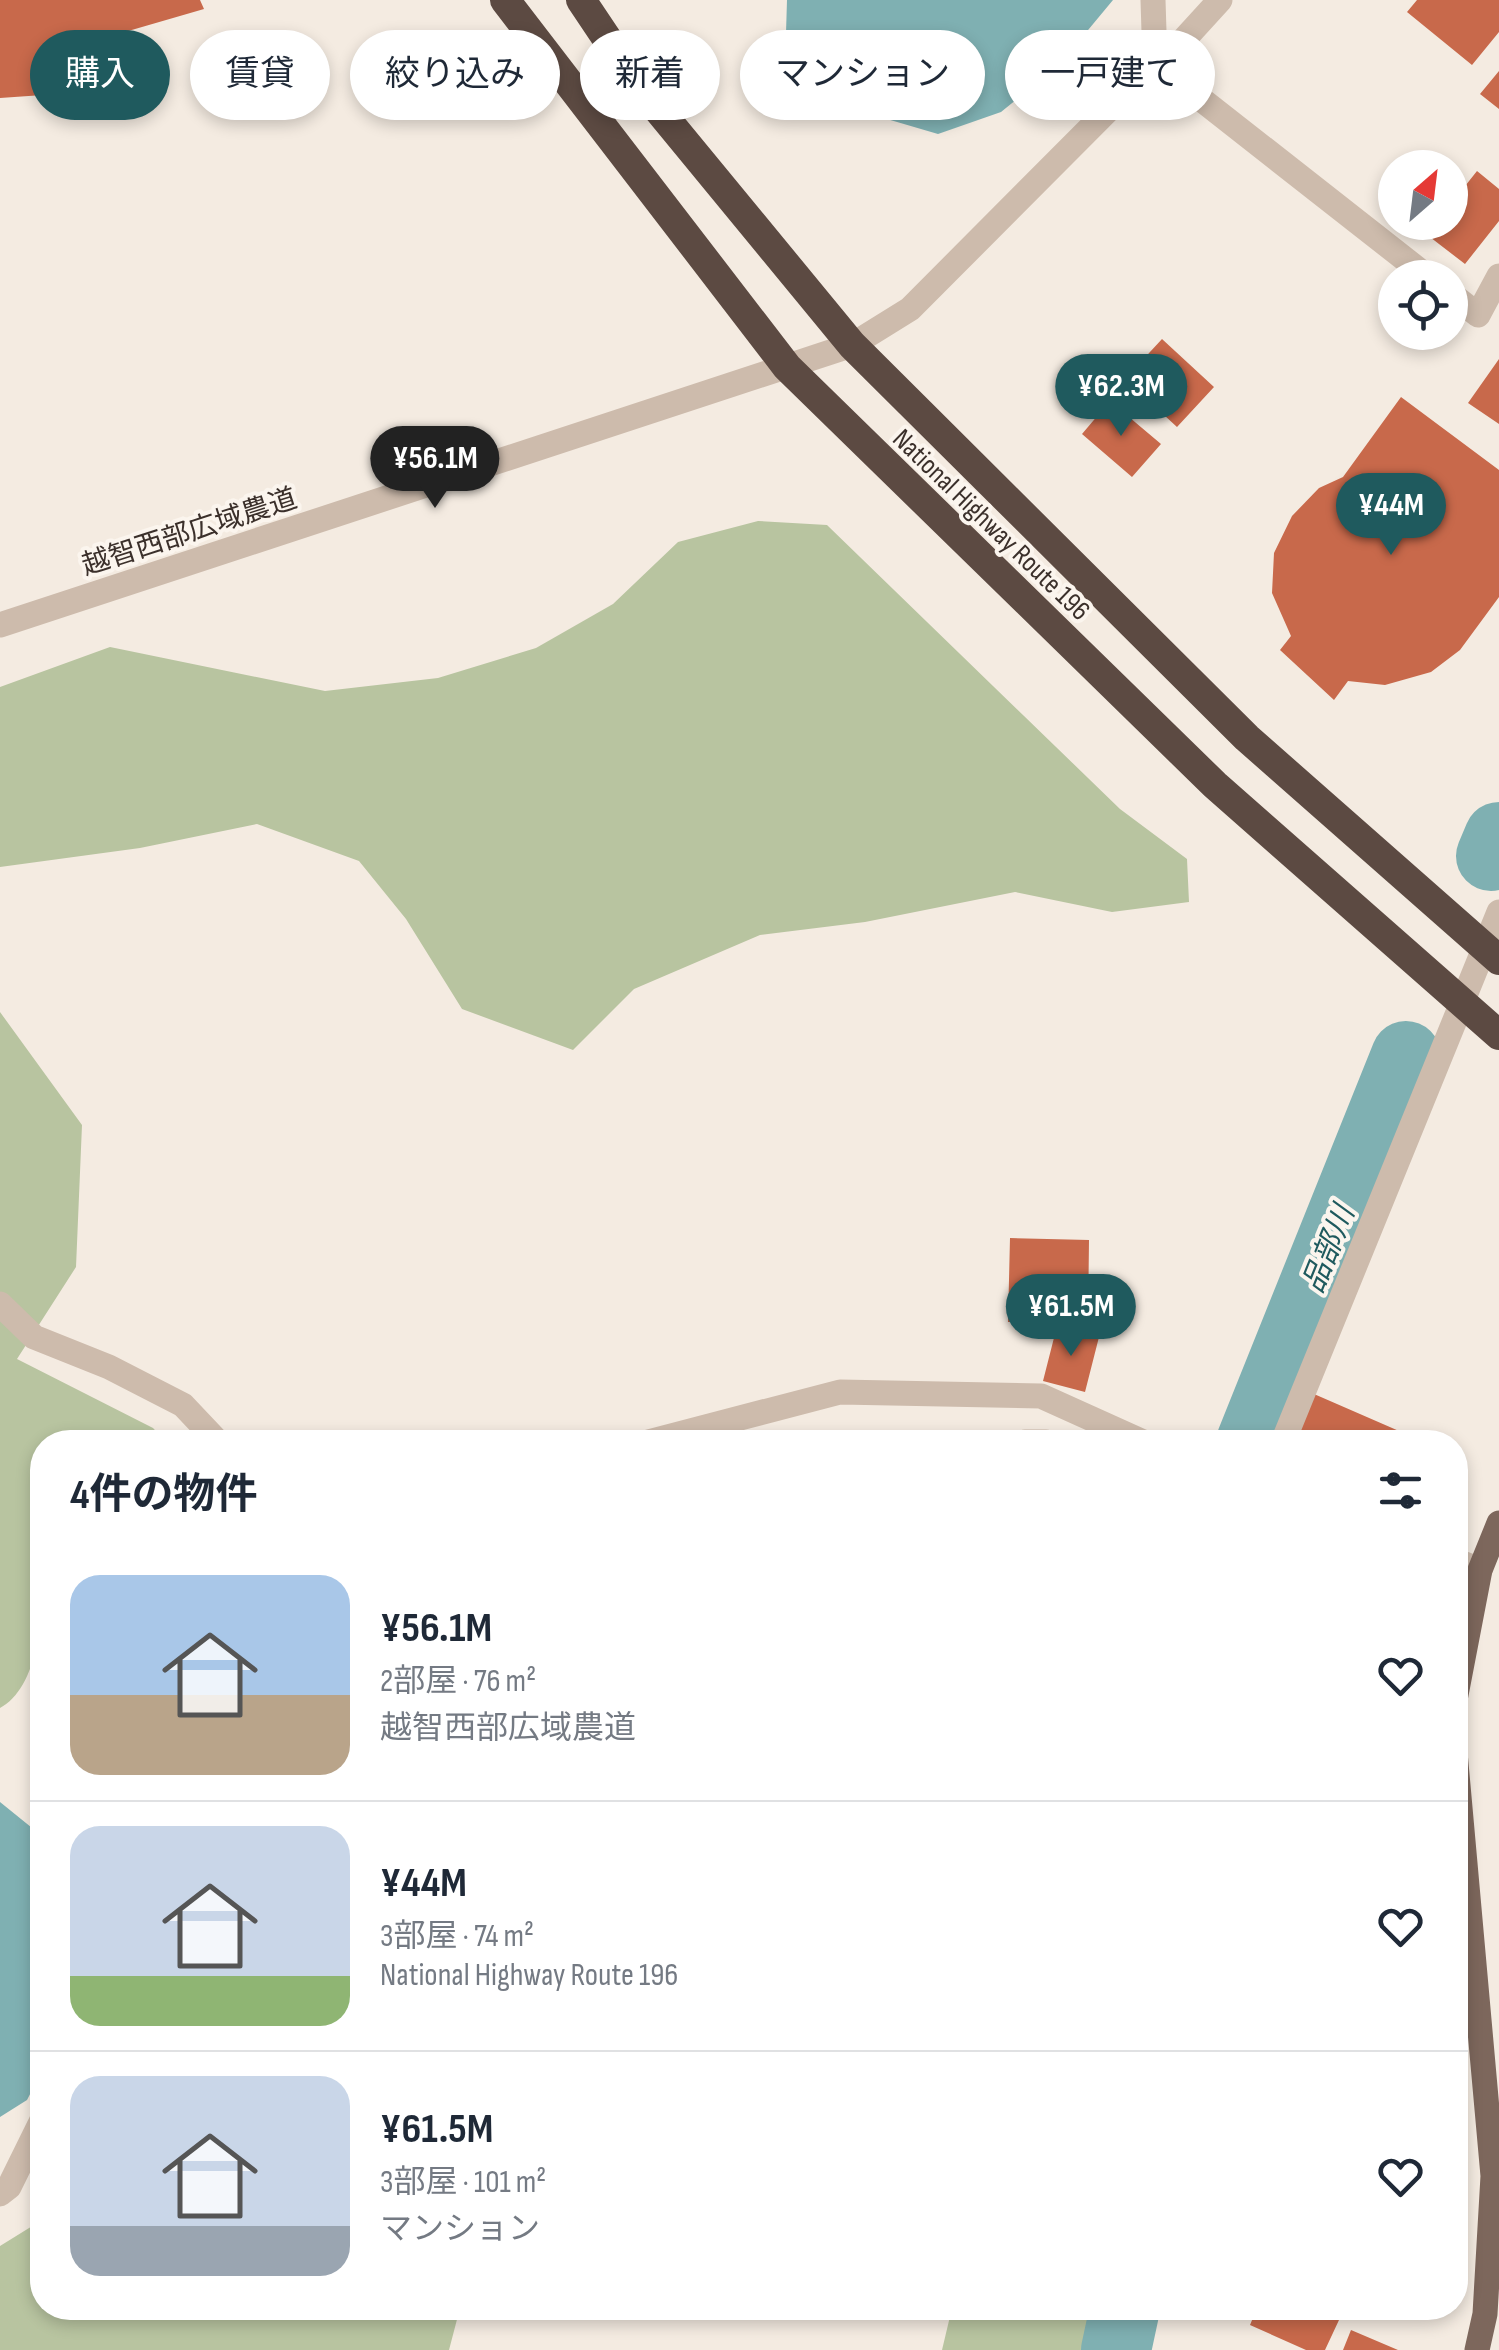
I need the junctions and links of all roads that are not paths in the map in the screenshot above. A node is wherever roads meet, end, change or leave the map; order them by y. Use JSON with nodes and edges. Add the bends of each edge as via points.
{"nodes":[{"id":1,"x":505,"y":0,"type":"edge"},
{"id":2,"x":581,"y":0,"type":"edge"},
{"id":3,"x":1153,"y":0,"type":"edge"},
{"id":4,"x":1220,"y":0,"type":"edge"},
{"id":5,"x":1154,"y":30,"type":"edge"},
{"id":6,"x":1191,"y":30,"type":"edge"},
{"id":7,"x":1215,"y":112,"type":"edge"},
{"id":8,"x":1101,"y":120,"type":"edge"},
{"id":9,"x":1407,"y":260,"type":"edge"},
{"id":10,"x":1499,"y":276,"type":"edge"},
{"id":11,"x":1468,"y":307,"type":"edge"},
{"id":12,"x":852,"y":345,"type":"junction"},
{"id":13,"x":787,"y":367,"type":"junction"},
{"id":14,"x":0,"y":624,"type":"edge"},
{"id":15,"x":1499,"y":912,"type":"edge"},
{"id":16,"x":1492,"y":954,"type":"edge"},
{"id":17,"x":1462,"y":1004,"type":"junction"},
{"id":18,"x":1499,"y":1036,"type":"edge"},
{"id":19,"x":0,"y":1304,"type":"edge"},
{"id":20,"x":207,"y":1430,"type":"edge"},
{"id":21,"x":694,"y":1430,"type":"edge"},
{"id":22,"x":1115,"y":1430,"type":"edge"},
{"id":23,"x":1287,"y":1430,"type":"edge"},
{"id":24,"x":1499,"y":1524,"type":"edge"},
{"id":25,"x":1468,"y":1565,"type":"edge"},
{"id":26,"x":1480,"y":1570,"type":"junction"},
{"id":27,"x":1468,"y":1632,"type":"edge"},
{"id":28,"x":1468,"y":1897,"type":"edge"},
{"id":29,"x":30,"y":2144,"type":"edge"},
{"id":30,"x":0,"y":2194,"type":"edge"},
{"id":31,"x":1477,"y":2350,"type":"edge"}],
"edges":[{"from":1,"to":13,"type":"highway","name":"National Highway Route 196"},
{"from":2,"to":12,"type":"highway","name":"National Highway Route 196","via":[[638,84]]},
{"from":3,"to":5,"type":"street"},
{"from":4,"to":6,"type":"street","name":"越智西部広域農道"},
{"from":7,"to":9,"type":"street"},
{"from":8,"to":12,"type":"street","name":"越智西部広域農道","via":[[910,309]]},
{"from":10,"to":11,"type":"street","via":[[1478,315]]},
{"from":12,"to":13,"type":"street","name":"越智西部広域農道"},
{"from":12,"to":16,"type":"highway","name":"National Highway Route 196","via":[[1247,738]]},
{"from":13,"to":14,"type":"street","name":"越智西部広域農道"},
{"from":13,"to":17,"type":"highway","name":"National Highway Route 196","via":[[1215,785]]},
{"from":15,"to":16,"type":"street"},
{"from":16,"to":17,"type":"street"},
{"from":17,"to":18,"type":"highway","name":"National Highway Route 196"},
{"from":17,"to":23,"type":"street"},
{"from":19,"to":20,"type":"street","via":[[34,1337],[183,1405]]},
{"from":21,"to":22,"type":"street","via":[[840,1392],[1040,1396]]},
{"from":24,"to":26,"type":"main road"},
{"from":25,"to":26,"type":"street"},
{"from":26,"to":27,"type":"main road"},
{"from":28,"to":31,"type":"main road","via":[[1493,2176]]},
{"from":29,"to":30,"type":"street"}]}
